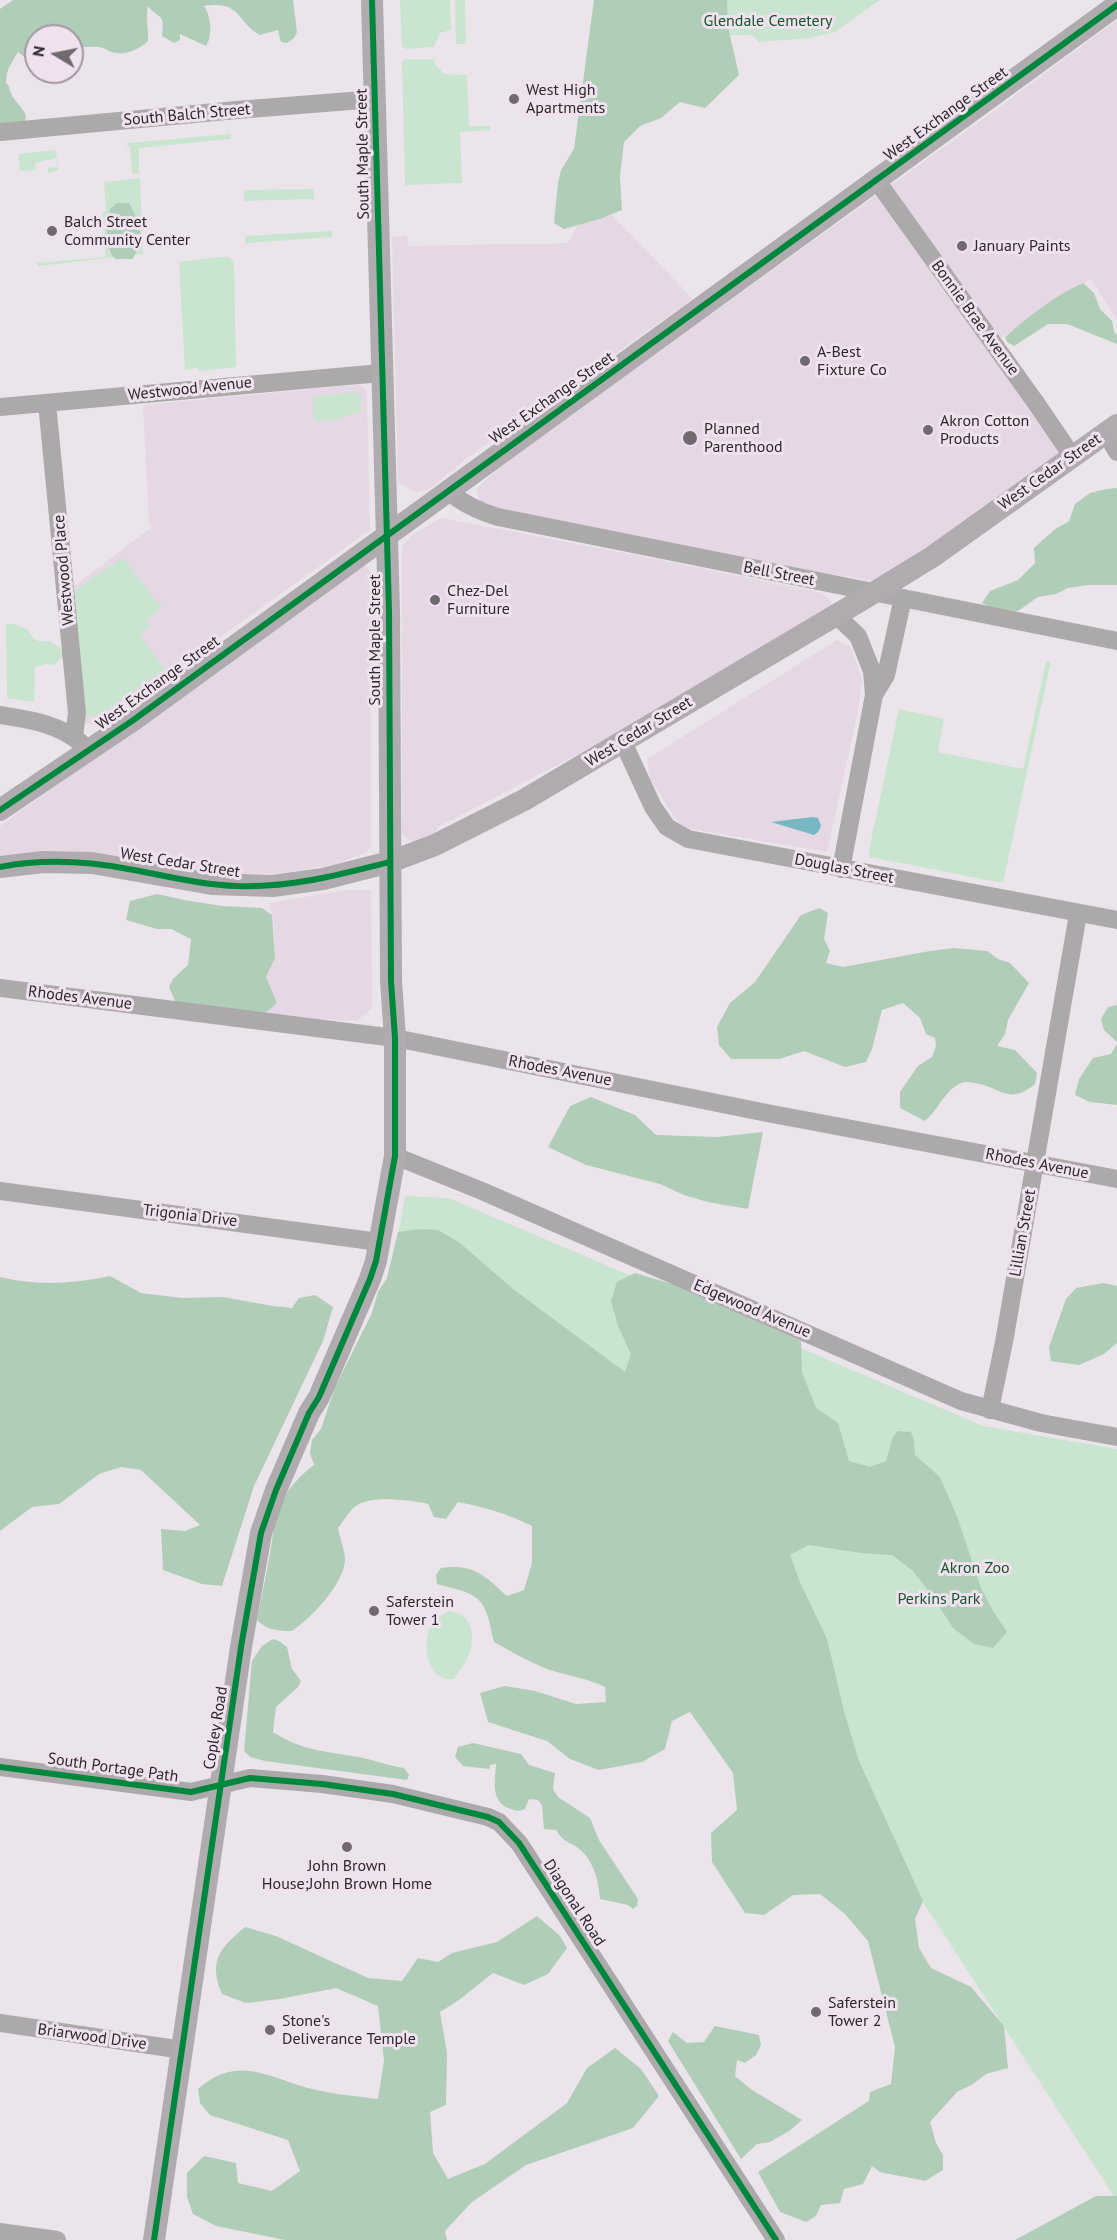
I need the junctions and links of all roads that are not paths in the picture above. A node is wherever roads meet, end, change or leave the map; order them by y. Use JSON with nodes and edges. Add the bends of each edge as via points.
{"nodes":[{"id":1,"x":372,"y":0,"type":"edge"},
{"id":2,"x":1117,"y":5,"type":"edge"},
{"id":3,"x":375,"y":99,"type":"junction"},
{"id":4,"x":0,"y":132,"type":"edge"},
{"id":5,"x":877,"y":181,"type":"junction"},
{"id":6,"x":381,"y":373,"type":"junction"},
{"id":7,"x":47,"y":404,"type":"junction"},
{"id":8,"x":0,"y":407,"type":"edge"},
{"id":9,"x":1113,"y":436,"type":"edge"},
{"id":10,"x":1071,"y":456,"type":"junction"},
{"id":11,"x":448,"y":491,"type":"junction"},
{"id":12,"x":387,"y":533,"type":"junction"},
{"id":13,"x":875,"y":592,"type":"junction"},
{"id":14,"x":903,"y":598,"type":"junction"},
{"id":15,"x":836,"y":615,"type":"junction"},
{"id":16,"x":1117,"y":641,"type":"edge"},
{"id":17,"x":874,"y":696,"type":"junction"},
{"id":18,"x":0,"y":715,"type":"edge"},
{"id":19,"x":623,"y":742,"type":"junction"},
{"id":20,"x":82,"y":743,"type":"junction"},
{"id":21,"x":0,"y":810,"type":"edge"},
{"id":22,"x":390,"y":862,"type":"junction"},
{"id":23,"x":0,"y":867,"type":"edge"},
{"id":24,"x":841,"y":869,"type":"junction"},
{"id":25,"x":1078,"y":914,"type":"junction"},
{"id":26,"x":1117,"y":920,"type":"edge"},
{"id":27,"x":0,"y":988,"type":"edge"},
{"id":28,"x":395,"y":1038,"type":"junction"},
{"id":29,"x":395,"y":1156,"type":"junction"},
{"id":30,"x":1036,"y":1163,"type":"junction"},
{"id":31,"x":1117,"y":1179,"type":"edge"},
{"id":32,"x":0,"y":1191,"type":"edge"},
{"id":33,"x":379,"y":1242,"type":"junction"},
{"id":34,"x":990,"y":1410,"type":"junction"},
{"id":35,"x":1117,"y":1437,"type":"edge"},
{"id":36,"x":0,"y":1767,"type":"edge"},
{"id":37,"x":221,"y":1784,"type":"junction"},
{"id":38,"x":0,"y":2023,"type":"edge"},
{"id":39,"x":183,"y":2050,"type":"junction"},
{"id":40,"x":0,"y":2232,"type":"edge"},
{"id":41,"x":57,"y":2240,"type":"edge"},
{"id":42,"x":154,"y":2240,"type":"edge"},
{"id":43,"x":776,"y":2240,"type":"edge"}],
"edges":[{"from":1,"to":3,"type":"main road","name":"South Maple Street"},
{"from":2,"to":5,"type":"main road","name":"West Exchange Street"},
{"from":3,"to":4,"type":"street","name":"South Balch Street"},
{"from":3,"to":6,"type":"main road","name":"South Maple Street"},
{"from":5,"to":10,"type":"street","name":"Bonnie Brae Avenue"},
{"from":5,"to":11,"type":"main road","name":"West Exchange Street"},
{"from":6,"to":7,"type":"street","name":"Westwood Avenue"},
{"from":6,"to":12,"type":"main road","name":"South Maple Street"},
{"from":7,"to":8,"type":"street","name":"Westwood Avenue"},
{"from":7,"to":20,"type":"street","name":"Westwood Place"},
{"from":9,"to":10,"type":"main road","name":"West Cedar Street"},
{"from":10,"to":13,"type":"main road","name":"West Cedar Street","via":[[932,557]]},
{"from":11,"to":12,"type":"main road","name":"West Exchange Street"},
{"from":11,"to":13,"type":"street","name":"Bell Street","via":[[478,511],[498,517]]},
{"from":12,"to":20,"type":"main road","name":"West Exchange Street","via":[[331,576]]},
{"from":12,"to":22,"type":"main road","name":"South Maple Street"},
{"from":13,"to":14,"type":"street","name":"Bell Street"},
{"from":13,"to":15,"type":"main road","name":"West Cedar Street"},
{"from":14,"to":16,"type":"street","name":"Bell Street"},
{"from":14,"to":17,"type":"street","via":[[886,675]]},
{"from":15,"to":17,"type":"street","via":[[858,636],[872,671]]},
{"from":15,"to":19,"type":"main road","name":"West Cedar Street"},
{"from":17,"to":24,"type":"street"},
{"from":18,"to":20,"type":"street","via":[[55,726]]},
{"from":19,"to":22,"type":"main road","name":"West Cedar Street","via":[[524,800],[435,845]]},
{"from":19,"to":24,"type":"street","name":"Douglas Street","via":[[653,807],[667,826],[681,835]]},
{"from":20,"to":21,"type":"main road","name":"West Exchange Street"},
{"from":22,"to":23,"type":"main road","name":"West Cedar Street","via":[[323,879],[273,886],[212,884],[92,863],[43,862]]},
{"from":22,"to":28,"type":"main road","name":"South Maple Street"},
{"from":24,"to":25,"type":"street","name":"Douglas Street"},
{"from":25,"to":26,"type":"street","name":"Douglas Street"},
{"from":25,"to":30,"type":"street","name":"Lillian Street"},
{"from":27,"to":28,"type":"street","name":"Rhodes Avenue"},
{"from":28,"to":29,"type":"main road","name":"South Maple Street"},
{"from":28,"to":30,"type":"street","name":"Rhodes Avenue"},
{"from":29,"to":33,"type":"main road","name":"South Maple Street"},
{"from":29,"to":34,"type":"street","name":"Edgewood Avenue","via":[[961,1401]]},
{"from":30,"to":31,"type":"street","name":"Rhodes Avenue"},
{"from":30,"to":34,"type":"street","name":"Lillian Street"},
{"from":32,"to":33,"type":"street","name":"Trigonia Drive"},
{"from":33,"to":37,"type":"main road","name":"Copley Road","via":[[370,1279],[265,1519]]},
{"from":34,"to":35,"type":"street","name":"Edgewood Avenue"},
{"from":36,"to":37,"type":"street","name":"South Portage Path","via":[[191,1792]]},
{"from":37,"to":39,"type":"main road","name":"Copley Road"},
{"from":37,"to":43,"type":"street","name":"Diagonal Road","via":[[250,1778],[321,1784],[441,1804],[499,1822],[519,1843]]},
{"from":38,"to":39,"type":"street","name":"Briarwood Drive"},
{"from":39,"to":42,"type":"main road","name":"Copley Road"},
{"from":40,"to":41,"type":"street"}]}
